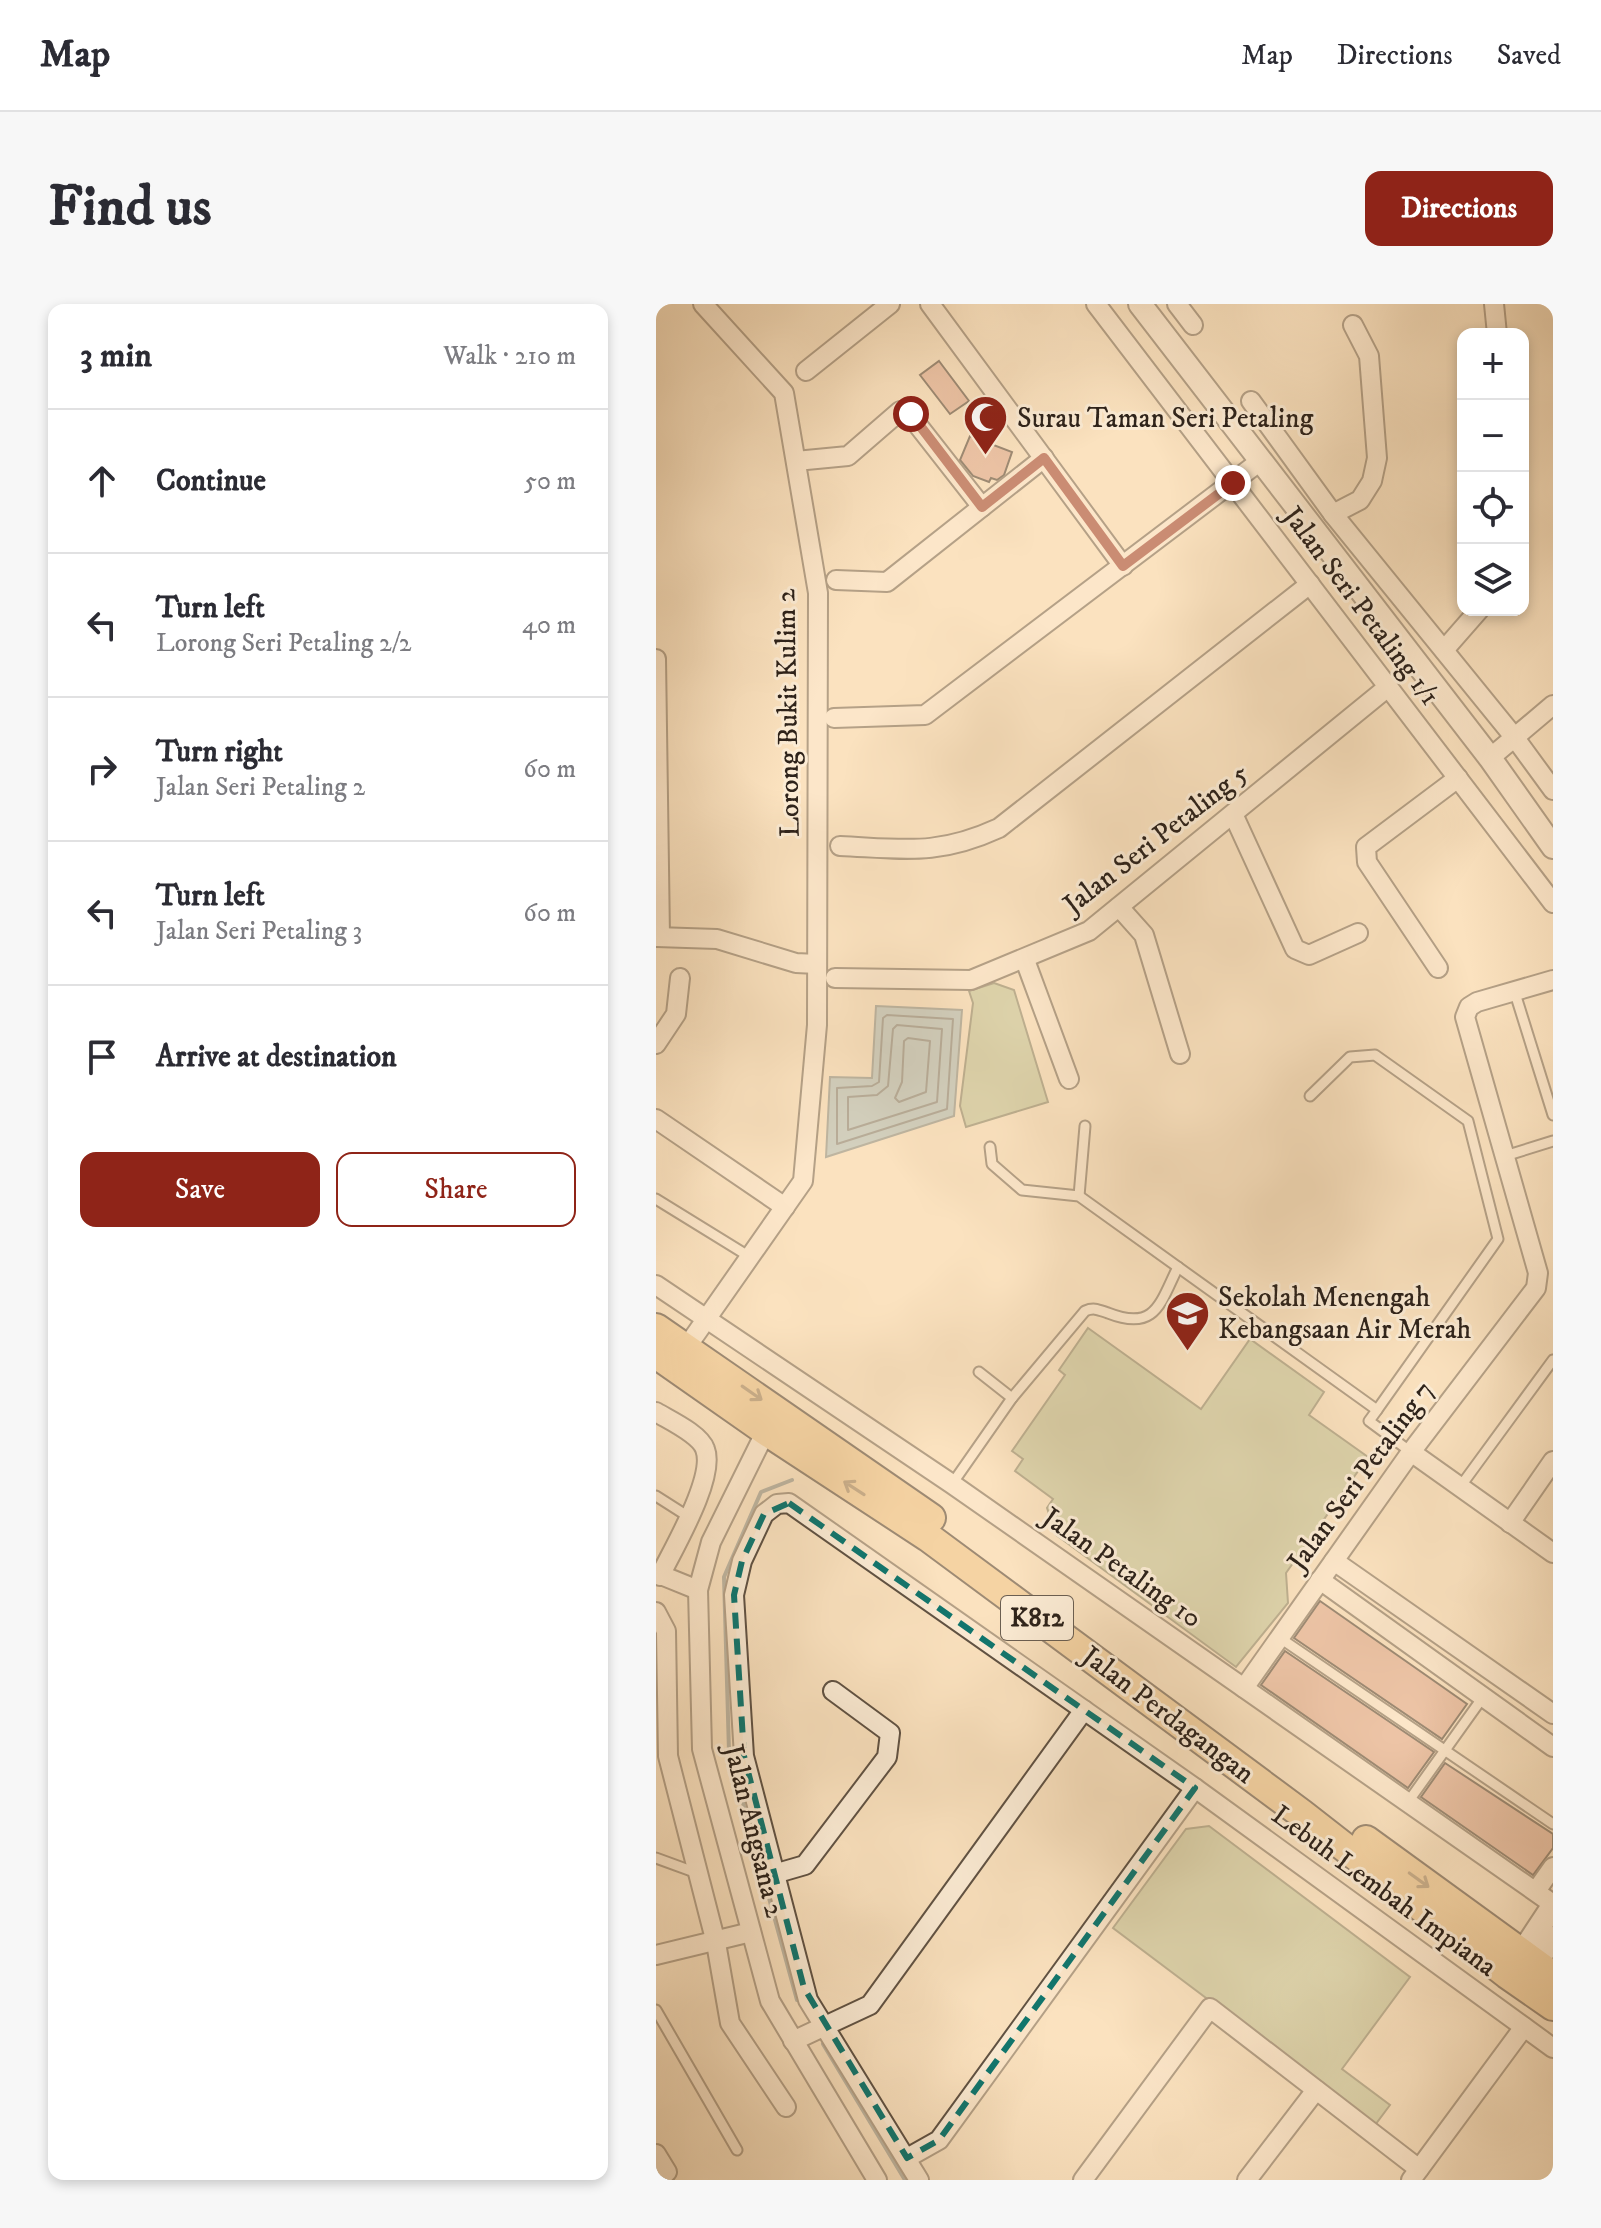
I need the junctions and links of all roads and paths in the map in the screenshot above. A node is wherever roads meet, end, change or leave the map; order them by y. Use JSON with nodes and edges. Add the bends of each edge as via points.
{"nodes":[{"id":1,"x":703,"y":304,"type":"edge"},
{"id":2,"x":890,"y":304,"type":"edge"},
{"id":3,"x":930,"y":304,"type":"edge"},
{"id":4,"x":1096,"y":304,"type":"edge"},
{"id":5,"x":1140,"y":304,"type":"edge"},
{"id":6,"x":1177,"y":304,"type":"edge"},
{"id":7,"x":1494,"y":304,"type":"edge"},
{"id":8,"x":1193,"y":325,"type":"dead end"},
{"id":9,"x":1353,"y":325,"type":"dead end"},
{"id":10,"x":1496,"y":328,"type":"edge"},
{"id":11,"x":806,"y":371,"type":"dead end"},
{"id":12,"x":1251,"y":401,"type":"dead end"},
{"id":13,"x":1044,"y":458,"type":"junction"},
{"id":14,"x":796,"y":461,"type":"junction"},
{"id":15,"x":1259,"y":462,"type":"junction"},
{"id":16,"x":1233,"y":483,"type":"junction"},
{"id":17,"x":982,"y":507,"type":"junction"},
{"id":18,"x":1333,"y":514,"type":"junction"},
{"id":19,"x":1123,"y":566,"type":"junction"},
{"id":20,"x":836,"y":580,"type":"dead end"},
{"id":21,"x":1310,"y":584,"type":"junction"},
{"id":22,"x":1474,"y":616,"type":"edge"},
{"id":23,"x":1444,"y":650,"type":"junction"},
{"id":24,"x":656,"y":659,"type":"edge"},
{"id":25,"x":1388,"y":687,"type":"junction"},
{"id":26,"x":1553,"y":705,"type":"edge"},
{"id":27,"x":834,"y":718,"type":"dead end"},
{"id":28,"x":1515,"y":738,"type":"junction"},
{"id":29,"x":1490,"y":758,"type":"junction"},
{"id":30,"x":1458,"y":778,"type":"junction"},
{"id":31,"x":1553,"y":790,"type":"edge"},
{"id":32,"x":1234,"y":816,"type":"junction"},
{"id":33,"x":840,"y":846,"type":"dead end"},
{"id":34,"x":1553,"y":847,"type":"edge"},
{"id":35,"x":1553,"y":903,"type":"edge"},
{"id":36,"x":1119,"y":907,"type":"junction"},
{"id":37,"x":1358,"y":933,"type":"dead end"},
{"id":38,"x":658,"y":937,"type":"edge"},
{"id":39,"x":1025,"y":960,"type":"junction"},
{"id":40,"x":817,"y":964,"type":"junction"},
{"id":41,"x":1438,"y":968,"type":"dead end"},
{"id":42,"x":680,"y":978,"type":"dead end"},
{"id":43,"x":835,"y":978,"type":"dead end"},
{"id":44,"x":1553,"y":980,"type":"edge"},
{"id":45,"x":1514,"y":990,"type":"junction"},
{"id":46,"x":656,"y":1044,"type":"edge"},
{"id":47,"x":1180,"y":1054,"type":"dead end"},
{"id":48,"x":1069,"y":1079,"type":"dead end"},
{"id":49,"x":1310,"y":1096,"type":"dead end"},
{"id":50,"x":1553,"y":1115,"type":"edge"},
{"id":51,"x":656,"y":1119,"type":"edge"},
{"id":52,"x":1085,"y":1126,"type":"dead end"},
{"id":53,"x":1553,"y":1141,"type":"edge"},
{"id":54,"x":990,"y":1147,"type":"dead end"},
{"id":55,"x":1505,"y":1156,"type":"junction"},
{"id":56,"x":1079,"y":1196,"type":"junction"},
{"id":57,"x":656,"y":1199,"type":"edge"},
{"id":58,"x":785,"y":1207,"type":"junction"},
{"id":59,"x":750,"y":1257,"type":"junction"},
{"id":60,"x":1178,"y":1267,"type":"junction"},
{"id":61,"x":656,"y":1285,"type":"edge"},
{"id":62,"x":707,"y":1319,"type":"junction"},
{"id":63,"x":656,"y":1328,"type":"edge"},
{"id":64,"x":686,"y":1348,"type":"junction"},
{"id":65,"x":656,"y":1354,"type":"edge"},
{"id":66,"x":1553,"y":1360,"type":"edge"},
{"id":67,"x":979,"y":1372,"type":"dead end"},
{"id":68,"x":1012,"y":1398,"type":"junction"},
{"id":69,"x":1377,"y":1410,"type":"junction"},
{"id":70,"x":656,"y":1412,"type":"edge"},
{"id":71,"x":766,"y":1431,"type":"junction"},
{"id":72,"x":1411,"y":1452,"type":"junction"},
{"id":73,"x":1553,"y":1461,"type":"edge"},
{"id":74,"x":952,"y":1484,"type":"junction"},
{"id":75,"x":1460,"y":1487,"type":"junction"},
{"id":76,"x":656,"y":1496,"type":"edge"},
{"id":77,"x":689,"y":1517,"type":"junction"},
{"id":78,"x":1510,"y":1523,"type":"junction"},
{"id":79,"x":1553,"y":1553,"type":"edge"},
{"id":80,"x":1334,"y":1561,"type":"junction"},
{"id":81,"x":658,"y":1574,"type":"edge"},
{"id":82,"x":1320,"y":1580,"type":"junction"},
{"id":83,"x":698,"y":1590,"type":"junction"},
{"id":84,"x":656,"y":1612,"type":"edge"},
{"id":85,"x":1280,"y":1638,"type":"junction"},
{"id":86,"x":661,"y":1686,"type":"edge"},
{"id":87,"x":1244,"y":1688,"type":"junction"},
{"id":88,"x":833,"y":1691,"type":"dead end"},
{"id":89,"x":1483,"y":1697,"type":"junction"},
{"id":90,"x":1084,"y":1710,"type":"junction"},
{"id":91,"x":1553,"y":1714,"type":"edge"},
{"id":92,"x":1553,"y":1747,"type":"edge"},
{"id":93,"x":1445,"y":1750,"type":"junction"},
{"id":94,"x":662,"y":1754,"type":"edge"},
{"id":95,"x":1195,"y":1788,"type":"junction"},
{"id":96,"x":1408,"y":1802,"type":"junction"},
{"id":97,"x":1553,"y":1824,"type":"edge"},
{"id":98,"x":656,"y":1858,"type":"edge"},
{"id":99,"x":1553,"y":1867,"type":"edge"},
{"id":100,"x":697,"y":1873,"type":"junction"},
{"id":101,"x":774,"y":1874,"type":"junction"},
{"id":102,"x":1547,"y":1900,"type":"edge"},
{"id":103,"x":751,"y":1932,"type":"junction"},
{"id":104,"x":1553,"y":1938,"type":"edge"},
{"id":105,"x":716,"y":1943,"type":"junction"},
{"id":106,"x":656,"y":1955,"type":"edge"},
{"id":107,"x":1527,"y":1971,"type":"edge"},
{"id":108,"x":1553,"y":2006,"type":"edge"},
{"id":109,"x":656,"y":2010,"type":"edge"},
{"id":110,"x":824,"y":2025,"type":"junction"},
{"id":111,"x":1524,"y":2027,"type":"junction"},
{"id":112,"x":793,"y":2041,"type":"junction"},
{"id":113,"x":1553,"y":2048,"type":"edge"},
{"id":114,"x":1316,"y":2090,"type":"junction"},
{"id":115,"x":786,"y":2107,"type":"dead end"},
{"id":116,"x":737,"y":2150,"type":"dead end"},
{"id":117,"x":656,"y":2154,"type":"edge"},
{"id":118,"x":907,"y":2158,"type":"junction"},
{"id":119,"x":667,"y":2172,"type":"dead end"},
{"id":120,"x":1415,"y":2174,"type":"edge"},
{"id":121,"x":877,"y":2180,"type":"edge"},
{"id":122,"x":919,"y":2180,"type":"edge"},
{"id":123,"x":1083,"y":2180,"type":"edge"},
{"id":124,"x":1247,"y":2180,"type":"edge"}],
"edges":[{"from":1,"to":14,"type":"street","name":"Lorong Bukit Kulim 2","via":[[784,393]]},
{"from":2,"to":11,"type":"street"},
{"from":3,"to":13,"type":"street"},
{"from":4,"to":16,"type":"street","name":"Jalan Seri Petaling 1/1"},
{"from":5,"to":15,"type":"street"},
{"from":6,"to":8,"type":"street"},
{"from":7,"to":10,"type":"street"},
{"from":9,"to":18,"type":"street","via":[[1369,356],[1377,458],[1360,500]]},
{"from":12,"to":18,"type":"street"},
{"from":13,"to":17,"type":"street"},
{"from":13,"to":19,"type":"street"},
{"from":14,"to":17,"type":"street","via":[[848,456],[906,410]]},
{"from":14,"to":40,"type":"street","name":"Lorong Bukit Kulim 2","via":[[818,593]]},
{"from":15,"to":16,"type":"street"},
{"from":15,"to":29,"type":"street"},
{"from":16,"to":19,"type":"street"},
{"from":16,"to":21,"type":"street","name":"Jalan Seri Petaling 1/1"},
{"from":17,"to":20,"type":"street","via":[[887,582]]},
{"from":18,"to":23,"type":"street"},
{"from":19,"to":27,"type":"street","via":[[925,715]]},
{"from":21,"to":25,"type":"street","name":"Jalan Seri Petaling 1/1"},
{"from":21,"to":33,"type":"street","via":[[999,828],[964,844],[927,850]]},
{"from":22,"to":23,"type":"street"},
{"from":23,"to":28,"type":"street"},
{"from":24,"to":38,"type":"street"},
{"from":25,"to":30,"type":"street","name":"Jalan Seri Petaling 1/1"},
{"from":25,"to":32,"type":"street","name":"Jalan Seri Petaling 5"},
{"from":26,"to":28,"type":"street"},
{"from":28,"to":29,"type":"street"},
{"from":28,"to":31,"type":"street"},
{"from":29,"to":34,"type":"street"},
{"from":30,"to":35,"type":"street","name":"Jalan Seri Petaling 1/1"},
{"from":30,"to":41,"type":"street","via":[[1366,847],[1367,862]]},
{"from":32,"to":36,"type":"street","name":"Jalan Seri Petaling 5"},
{"from":32,"to":37,"type":"street","via":[[1295,949],[1309,955]]},
{"from":36,"to":39,"type":"street","name":"Jalan Seri Petaling 5","via":[[1089,931]]},
{"from":36,"to":47,"type":"street","via":[[1144,935]]},
{"from":38,"to":40,"type":"street","via":[[717,939],[796,963]]},
{"from":39,"to":43,"type":"street","name":"Jalan Seri Petaling 5","via":[[971,980]]},
{"from":39,"to":48,"type":"street"},
{"from":40,"to":58,"type":"street","name":"Lorong Bukit Kulim 2","via":[[803,1181]]},
{"from":42,"to":46,"type":"street","via":[[676,1014]]},
{"from":44,"to":45,"type":"street"},
{"from":45,"to":50,"type":"lane"},
{"from":45,"to":55,"type":"street","name":"Jalan Seri Petaling 7","via":[[1469,1007],[1467,1025]]},
{"from":49,"to":69,"type":"lane","via":[[1350,1057],[1375,1055],[1468,1121],[1498,1239]]},
{"from":51,"to":58,"type":"street"},
{"from":52,"to":56,"type":"lane"},
{"from":53,"to":55,"type":"lane"},
{"from":54,"to":56,"type":"lane","via":[[992,1164],[1022,1190]]},
{"from":55,"to":72,"type":"street","name":"Jalan Seri Petaling 7","via":[[1538,1281]]},
{"from":56,"to":60,"type":"lane"},
{"from":57,"to":59,"type":"lane"},
{"from":58,"to":59,"type":"street","name":"Lorong Bukit Kulim 2"},
{"from":59,"to":62,"type":"street","name":"Lorong Bukit Kulim 2"},
{"from":60,"to":68,"type":"lane","via":[[1154,1313],[1141,1320],[1085,1311]]},
{"from":60,"to":69,"type":"lane"},
{"from":61,"to":62,"type":"street","name":"Jalan Petaling 10"},
{"from":62,"to":64,"type":"street","name":"Lorong Bukit Kulim 2"},
{"from":62,"to":74,"type":"street","name":"Jalan Petaling 10"},
{"from":63,"to":64,"type":"main road","name":"Jalan Perdagangan","number":"K812"},
{"from":64,"to":107,"type":"main road","name":"Jalan Perdagangan","number":"K812","one_way":true,"via":[[878,1479]]},
{"from":65,"to":71,"type":"main road","name":"Jalan Perdagangan","number":"K812"},
{"from":66,"to":75,"type":"lane"},
{"from":67,"to":68,"type":"lane"},
{"from":68,"to":74,"type":"lane"},
{"from":69,"to":72,"type":"lane","via":[[1369,1421]]},
{"from":70,"to":77,"type":"street","via":[[706,1449],[704,1478]]},
{"from":71,"to":83,"type":"street","name":"Jalan Angsana 2","via":[[711,1542]]},
{"from":107,"to":71,"type":"main road","name":"Jalan Perdagangan","number":"K812","one_way":true,"via":[[1302,1814],[928,1537]]},
{"from":72,"to":75,"type":"street"},
{"from":72,"to":80,"type":"street","name":"Jalan Seri Petaling 7"},
{"from":73,"to":78,"type":"street"},
{"from":74,"to":87,"type":"street","name":"Jalan Petaling 10"},
{"from":75,"to":78,"type":"street"},
{"from":76,"to":77,"type":"lane"},
{"from":77,"to":81,"type":"street"},
{"from":78,"to":79,"type":"street"},
{"from":80,"to":82,"type":"street","name":"Jalan Seri Petaling 7"},
{"from":80,"to":91,"type":"street"},
{"from":81,"to":83,"type":"street"},
{"from":82,"to":85,"type":"street","name":"Jalan Seri Petaling 7"},
{"from":82,"to":89,"type":"street"},
{"from":83,"to":103,"type":"street","name":"Jalan Angsana 2","via":[[702,1749]]},
{"from":84,"to":86,"type":"street","via":[[666,1631]]},
{"from":85,"to":87,"type":"street","name":"Jalan Seri Petaling 7"},
{"from":85,"to":93,"type":"lane"},
{"from":86,"to":94,"type":"street"},
{"from":87,"to":96,"type":"street","name":"Jalan Petaling 10"},
{"from":88,"to":101,"type":"street","via":[[890,1733],[887,1757],[805,1865]]},
{"from":89,"to":92,"type":"street"},
{"from":89,"to":93,"type":"lane"},
{"from":90,"to":95,"type":"street","name":"Lebuh Lembah Impiana"},
{"from":90,"to":101,"type":"street","name":"Lebuh Lembah Impiana","via":[[789,1503],[777,1504],[764,1514],[742,1561],[734,1595],[744,1756]]},
{"from":90,"to":110,"type":"street","via":[[870,2005]]},
{"from":93,"to":96,"type":"lane"},
{"from":93,"to":97,"type":"lane"},
{"from":94,"to":100,"type":"street"},
{"from":95,"to":111,"type":"street","name":"Lebuh Lembah Impiana"},
{"from":95,"to":118,"type":"street","via":[[939,2140]]},
{"from":96,"to":102,"type":"street","name":"Jalan Petaling 10"},
{"from":98,"to":100,"type":"lane"},
{"from":99,"to":102,"type":"street"},
{"from":100,"to":105,"type":"street"},
{"from":101,"to":110,"type":"street","via":[[804,1988]]},
{"from":102,"to":107,"type":"street"},
{"from":103,"to":105,"type":"street"},
{"from":103,"to":112,"type":"street","name":"Jalan Angsana 2","via":[[770,2001]]},
{"from":104,"to":107,"type":"street"},
{"from":105,"to":106,"type":"street"},
{"from":105,"to":115,"type":"street","via":[[730,2023]]},
{"from":107,"to":108,"type":"main road","name":"Jalan Perdagangan","number":"K812"},
{"from":109,"to":116,"type":"lane"},
{"from":110,"to":112,"type":"street"},
{"from":110,"to":118,"type":"street"},
{"from":111,"to":113,"type":"street","name":"Lebuh Lembah Impiana"},
{"from":111,"to":120,"type":"street"},
{"from":112,"to":121,"type":"street","name":"Jalan Angsana 2"},
{"from":114,"to":120,"type":"street"},
{"from":114,"to":123,"type":"street","via":[[1210,2008]]},
{"from":114,"to":124,"type":"street"},
{"from":117,"to":119,"type":"street"},
{"from":118,"to":122,"type":"street"}]}
